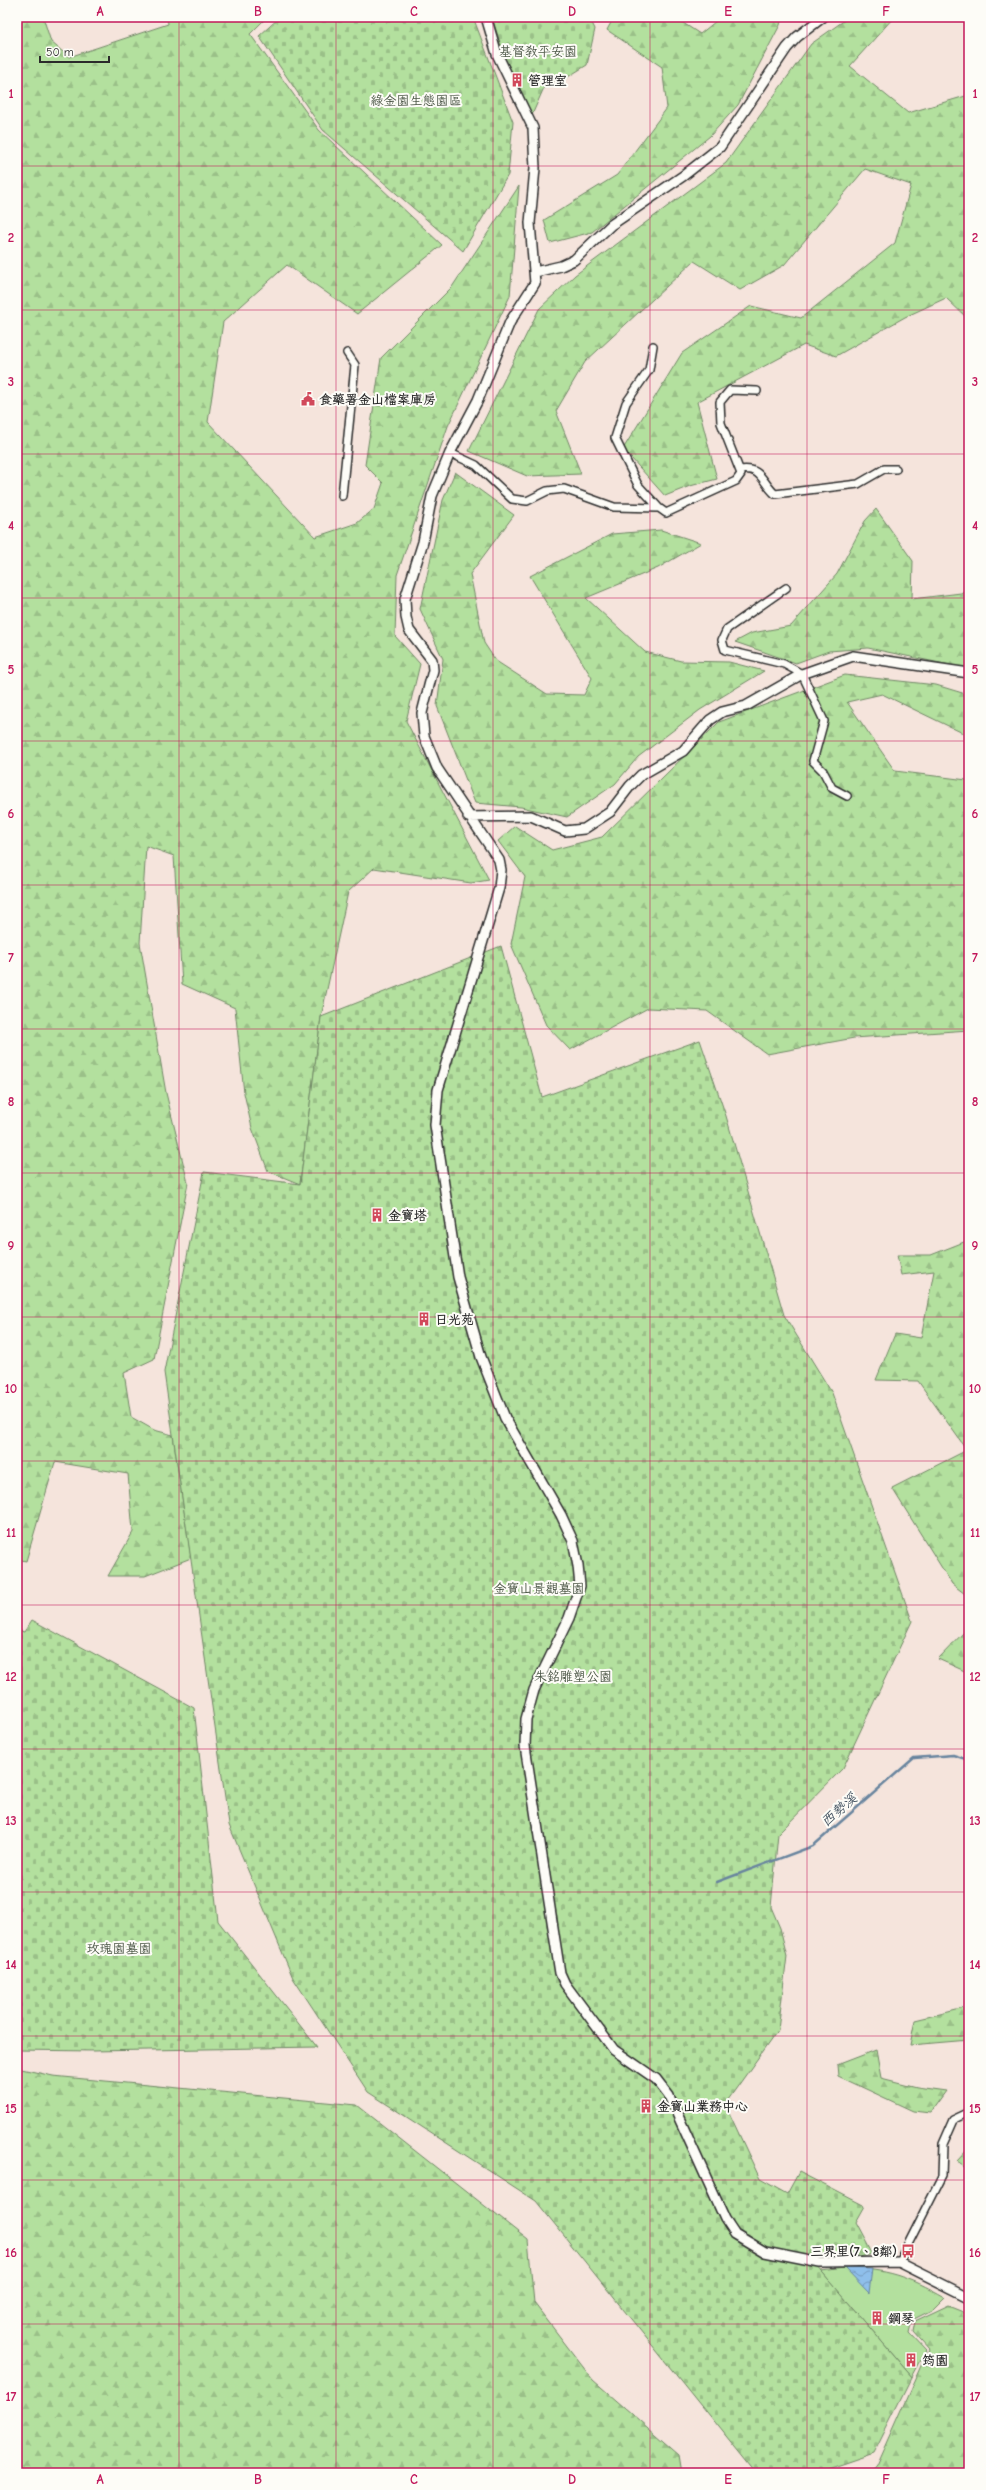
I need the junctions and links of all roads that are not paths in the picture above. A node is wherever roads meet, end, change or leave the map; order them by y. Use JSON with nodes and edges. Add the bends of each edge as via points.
{"nodes":[{"id":1,"x":486,"y":17,"type":"edge"},
{"id":2,"x":823,"y":17,"type":"edge"},
{"id":3,"x":535,"y":272,"type":"junction"},
{"id":4,"x":652,"y":346,"type":"dead end"},
{"id":5,"x":347,"y":353,"type":"dead end"},
{"id":6,"x":757,"y":391,"type":"dead end"},
{"id":7,"x":450,"y":453,"type":"junction"},
{"id":8,"x":896,"y":469,"type":"dead end"},
{"id":9,"x":740,"y":470,"type":"junction"},
{"id":10,"x":342,"y":496,"type":"dead end"},
{"id":11,"x":658,"y":508,"type":"junction"},
{"id":12,"x":786,"y":588,"type":"dead end"},
{"id":13,"x":969,"y":673,"type":"edge"},
{"id":14,"x":802,"y":674,"type":"junction"},
{"id":15,"x":847,"y":796,"type":"dead end"},
{"id":16,"x":468,"y":817,"type":"junction"},
{"id":17,"x":969,"y":2112,"type":"edge"},
{"id":18,"x":899,"y":2262,"type":"junction"},
{"id":19,"x":969,"y":2297,"type":"edge"}],
"edges":[{"from":1,"to":3,"type":"street","via":[[497,54],[533,128],[535,168],[530,223]]},
{"from":2,"to":3,"type":"street","via":[[787,48],[720,147],[683,176],[611,225],[574,260],[562,266]]},
{"from":3,"to":7,"type":"street","via":[[535,283],[510,322],[478,400]]},
{"from":4,"to":11,"type":"street","via":[[649,370],[626,403],[615,438],[638,485]]},
{"from":5,"to":10,"type":"street","via":[[355,365]]},
{"from":6,"to":9,"type":"street","via":[[730,390],[720,402],[721,423]]},
{"from":7,"to":11,"type":"street","via":[[476,465],[512,500],[527,501],[547,491],[564,489],[614,507]]},
{"from":7,"to":16,"type":"street","via":[[432,496],[423,542],[405,599],[409,630],[432,660],[422,713],[424,736],[437,768]]},
{"from":8,"to":9,"type":"street","via":[[884,468],[858,484],[775,494],[759,473],[751,469]]},
{"from":9,"to":11,"type":"street","via":[[741,474],[736,482],[666,513]]},
{"from":12,"to":14,"type":"street","via":[[727,629],[722,640],[725,650],[784,664]]},
{"from":13,"to":14,"type":"street","via":[[853,656]]},
{"from":14,"to":15,"type":"street","via":[[824,721],[813,761],[823,771],[832,788]]},
{"from":14,"to":16,"type":"street","via":[[746,706],[722,712],[710,720],[683,751],[641,776],[610,812],[584,830],[565,831],[531,816]]},
{"from":16,"to":18,"type":"street","via":[[499,860],[501,876],[438,1090],[435,1125],[458,1278],[481,1357],[505,1418],[573,1540],[578,1566],[580,1586],[574,1605],[534,1690],[526,1719],[525,1746],[560,1973],[565,1984],[614,2050],[656,2079],[669,2096],[725,2219],[735,2234],[765,2252],[820,2263]]},
{"from":17,"to":18,"type":"street","via":[[954,2119],[943,2144],[942,2177]]},
{"from":18,"to":19,"type":"street"}]}
